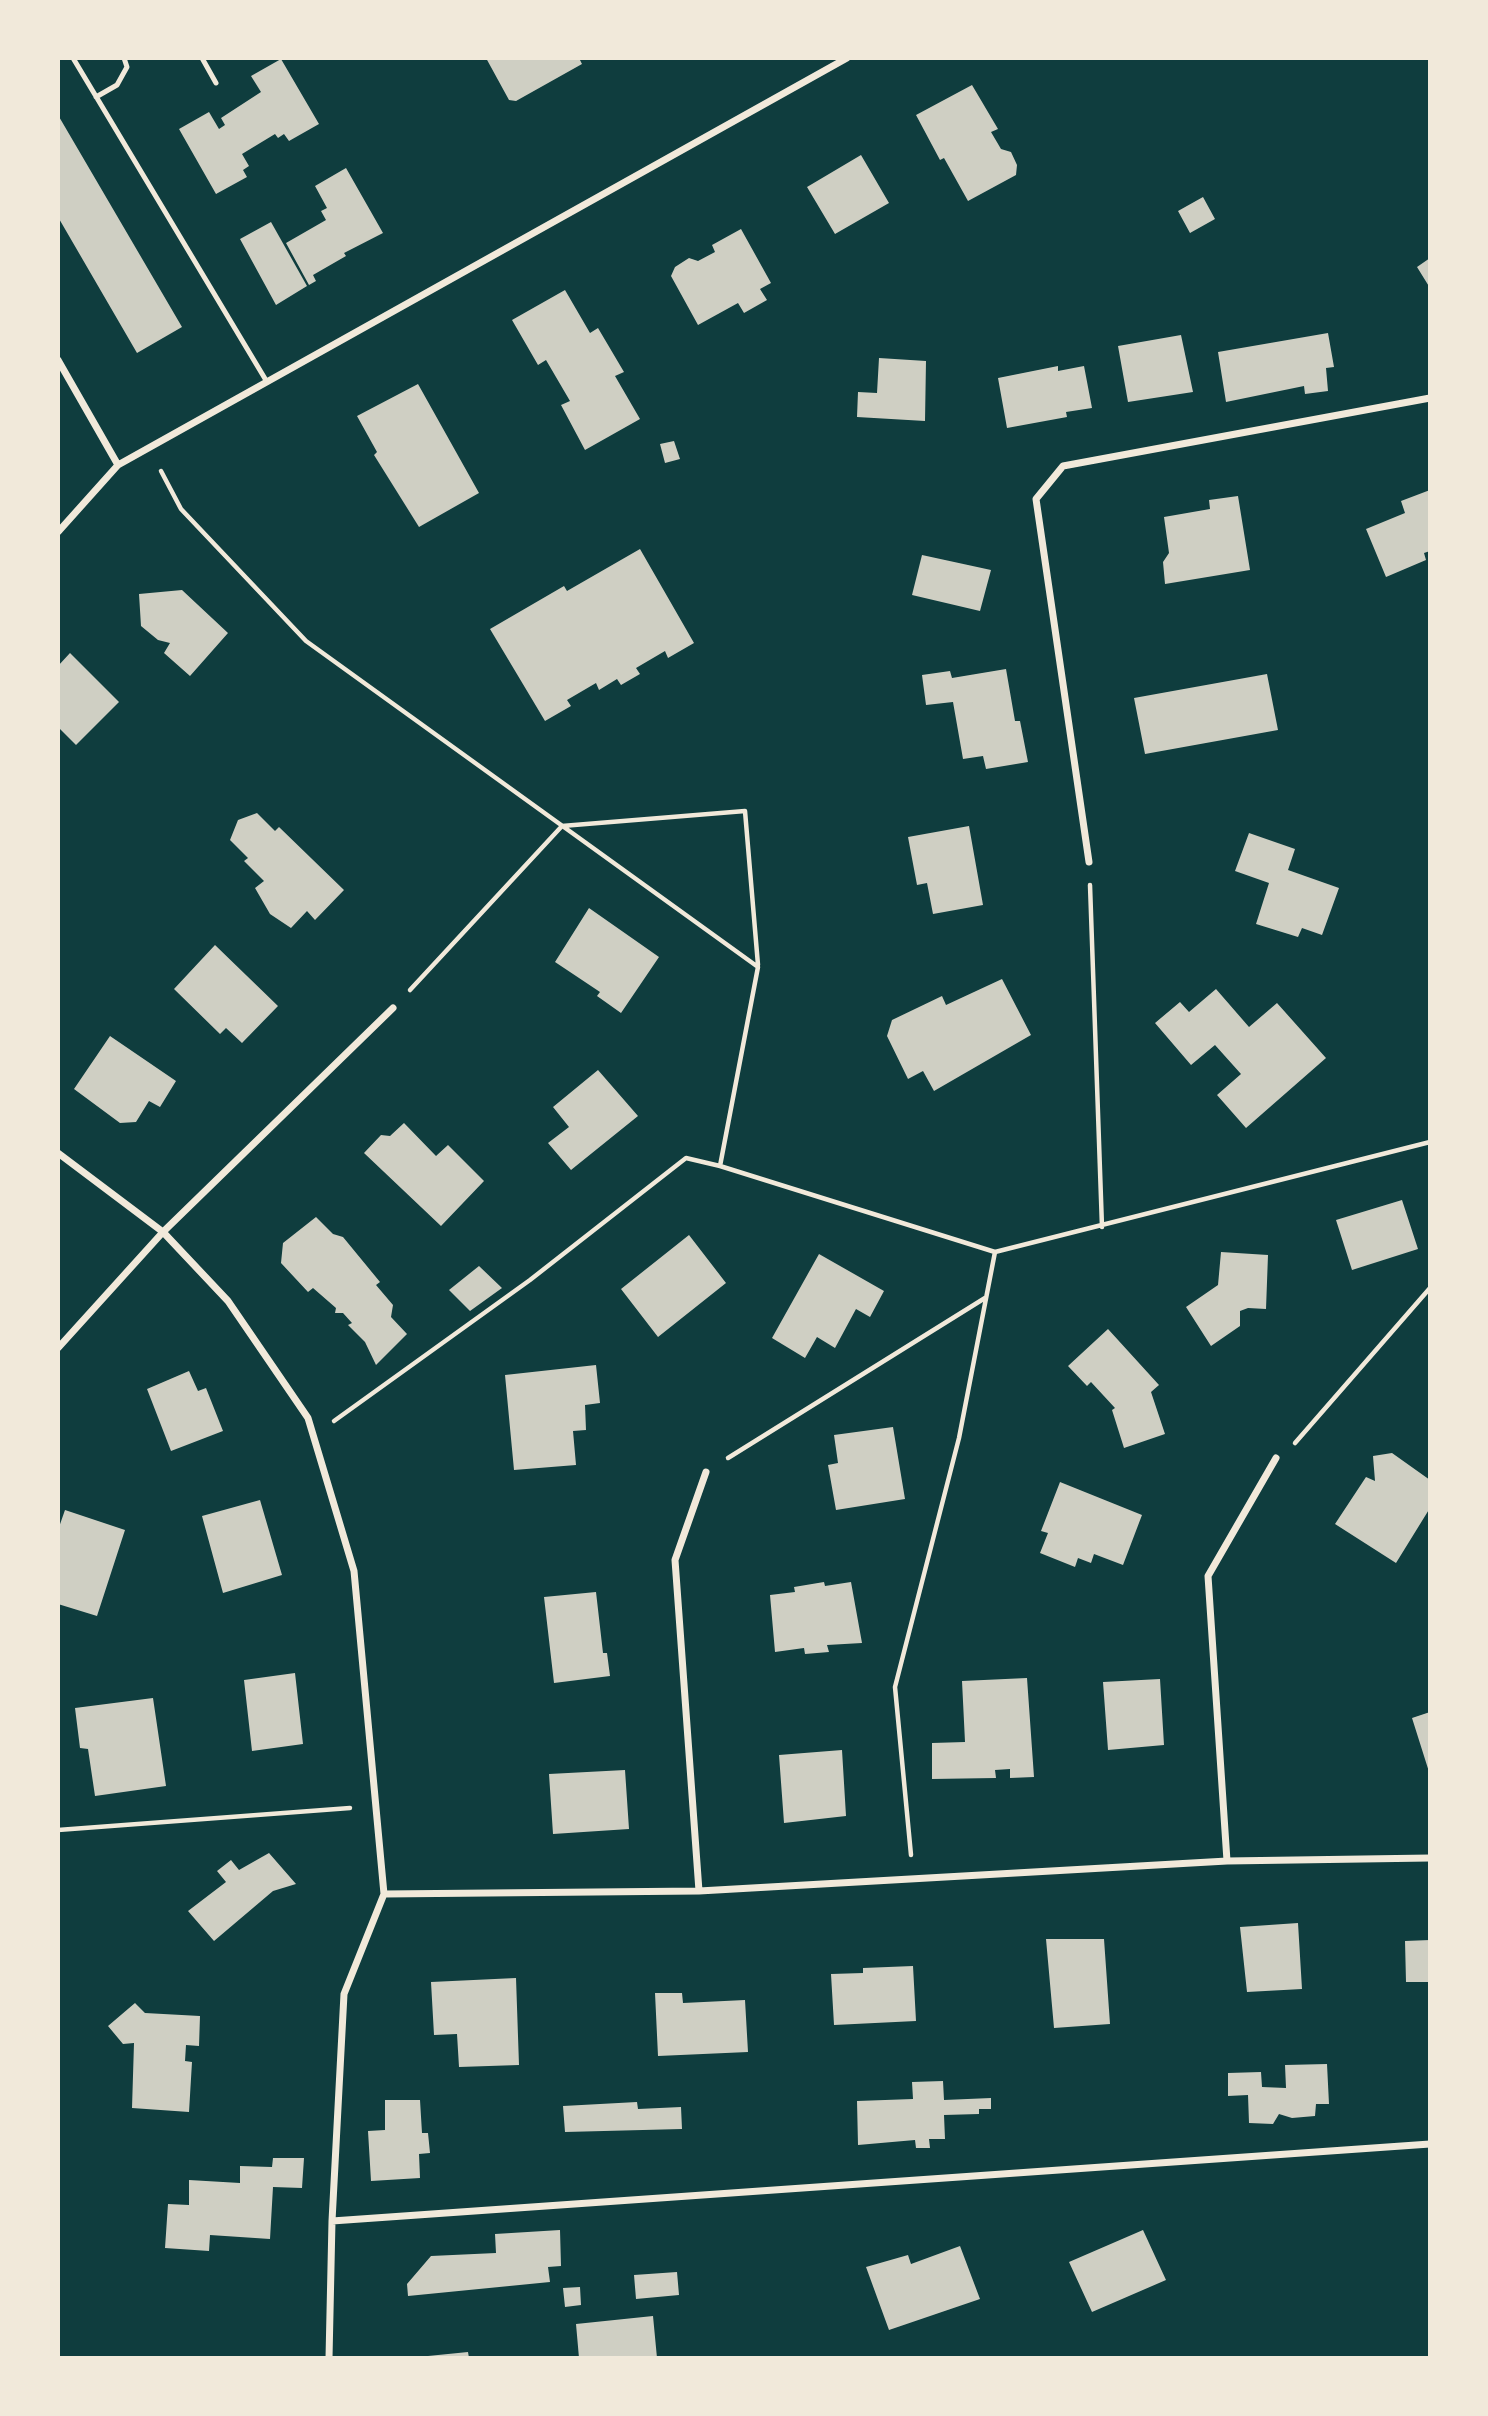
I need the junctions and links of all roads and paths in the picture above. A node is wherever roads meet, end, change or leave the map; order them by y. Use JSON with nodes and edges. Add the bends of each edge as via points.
{"nodes":[{"id":1,"x":73,"y":58,"type":"edge"},
{"id":2,"x":124,"y":58,"type":"edge"},
{"id":3,"x":202,"y":58,"type":"edge"},
{"id":4,"x":847,"y":58,"type":"edge"},
{"id":5,"x":216,"y":83,"type":"dead end"},
{"id":6,"x":96,"y":97,"type":"junction"},
{"id":7,"x":58,"y":360,"type":"edge"},
{"id":8,"x":267,"y":382,"type":"junction"},
{"id":9,"x":1430,"y":398,"type":"edge"},
{"id":10,"x":149,"y":448,"type":"junction"},
{"id":11,"x":118,"y":466,"type":"junction"},
{"id":12,"x":58,"y":532,"type":"edge"},
{"id":13,"x":562,"y":826,"type":"junction"},
{"id":14,"x":1089,"y":862,"type":"joint"},
{"id":15,"x":758,"y":967,"type":"junction"},
{"id":16,"x":393,"y":1008,"type":"joint"},
{"id":17,"x":1430,"y":1142,"type":"edge"},
{"id":18,"x":58,"y":1153,"type":"edge"},
{"id":19,"x":720,"y":1166,"type":"junction"},
{"id":20,"x":1102,"y":1227,"type":"junction"},
{"id":21,"x":163,"y":1232,"type":"junction"},
{"id":22,"x":995,"y":1252,"type":"junction"},
{"id":23,"x":1430,"y":1288,"type":"edge"},
{"id":24,"x":986,"y":1298,"type":"junction"},
{"id":25,"x":58,"y":1348,"type":"edge"},
{"id":26,"x":314,"y":1436,"type":"junction"},
{"id":27,"x":1276,"y":1458,"type":"joint"},
{"id":28,"x":706,"y":1472,"type":"joint"},
{"id":29,"x":376,"y":1806,"type":"junction"},
{"id":30,"x":58,"y":1829,"type":"edge"},
{"id":31,"x":1430,"y":1858,"type":"edge"},
{"id":32,"x":1227,"y":1861,"type":"junction"},
{"id":33,"x":913,"y":1878,"type":"junction"},
{"id":34,"x":699,"y":1891,"type":"junction"},
{"id":35,"x":384,"y":1894,"type":"junction"},
{"id":36,"x":1430,"y":2144,"type":"edge"},
{"id":37,"x":332,"y":2221,"type":"junction"},
{"id":38,"x":329,"y":2358,"type":"edge"}],
"edges":[{"from":1,"to":6,"type":"lane"},
{"from":2,"to":6,"type":"lane","via":[[127,67],[117,85]]},
{"from":3,"to":5,"type":"lane"},
{"from":4,"to":8,"type":"street"},
{"from":6,"to":8,"type":"lane"},
{"from":7,"to":11,"type":"street"},
{"from":8,"to":10,"type":"street"},
{"from":9,"to":14,"type":"street","via":[[1063,466],[1036,499]]},
{"from":10,"to":11,"type":"street"},
{"from":10,"to":13,"type":"path","via":[[181,509],[306,641]]},
{"from":11,"to":12,"type":"street"},
{"from":13,"to":15,"type":"path"},
{"from":13,"to":15,"type":"path","via":[[745,811]]},
{"from":13,"to":16,"type":"path"},
{"from":14,"to":20,"type":"path"},
{"from":15,"to":19,"type":"path"},
{"from":16,"to":21,"type":"street"},
{"from":17,"to":20,"type":"path"},
{"from":18,"to":21,"type":"street"},
{"from":19,"to":22,"type":"path"},
{"from":19,"to":26,"type":"path","via":[[686,1158],[530,1280]]},
{"from":20,"to":22,"type":"path"},
{"from":21,"to":25,"type":"street"},
{"from":21,"to":26,"type":"street","via":[[228,1301],[308,1418]]},
{"from":22,"to":24,"type":"path"},
{"from":23,"to":27,"type":"path","via":[[1299,1440]]},
{"from":24,"to":28,"type":"path"},
{"from":24,"to":33,"type":"path","via":[[958,1438],[895,1687]]},
{"from":26,"to":29,"type":"street","via":[[354,1571]]},
{"from":27,"to":32,"type":"street","via":[[1208,1576]]},
{"from":28,"to":34,"type":"street","via":[[675,1560]]},
{"from":29,"to":30,"type":"path"},
{"from":29,"to":35,"type":"street"},
{"from":31,"to":32,"type":"street"},
{"from":32,"to":33,"type":"street"},
{"from":33,"to":34,"type":"street"},
{"from":34,"to":35,"type":"street"},
{"from":35,"to":37,"type":"street","via":[[344,1994]]},
{"from":36,"to":37,"type":"street"},
{"from":37,"to":38,"type":"street"}]}
